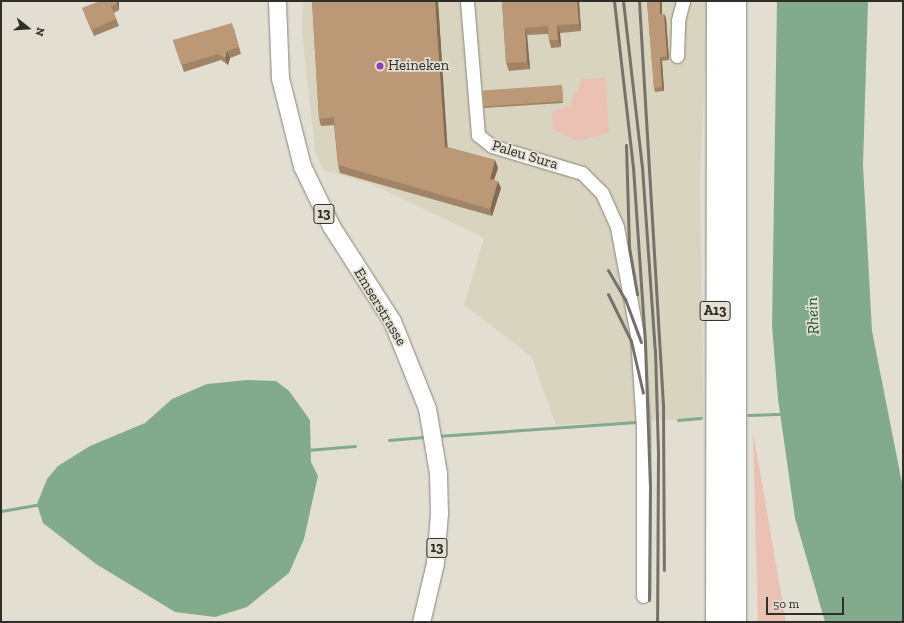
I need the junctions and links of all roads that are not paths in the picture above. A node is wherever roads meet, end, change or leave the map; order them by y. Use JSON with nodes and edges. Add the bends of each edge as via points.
{"nodes":[{"id":1,"x":277,"y":1,"type":"edge"},
{"id":2,"x":467,"y":1,"type":"edge"},
{"id":3,"x":683,"y":1,"type":"edge"},
{"id":4,"x":717,"y":1,"type":"edge"},
{"id":5,"x":736,"y":1,"type":"edge"},
{"id":6,"x":677,"y":56,"type":"dead end"},
{"id":7,"x":642,"y":596,"type":"dead end"},
{"id":8,"x":421,"y":622,"type":"edge"},
{"id":9,"x":716,"y":622,"type":"edge"},
{"id":10,"x":736,"y":622,"type":"edge"}],
"edges":[{"from":1,"to":8,"type":"main road","name":"Emserstrasse","number":"13","via":[[280,78],[302,166],[330,226],[395,327],[427,408],[438,473],[438,540]]},
{"from":2,"to":7,"type":"street","name":"Paleu Sura","via":[[478,135],[492,146],[574,170],[590,178],[602,193],[614,218],[637,334],[643,429]]},
{"from":3,"to":6,"type":"street","via":[[678,20]]},
{"from":4,"to":9,"type":"highway","number":"A13"},
{"from":5,"to":10,"type":"highway","number":"A13"}]}
